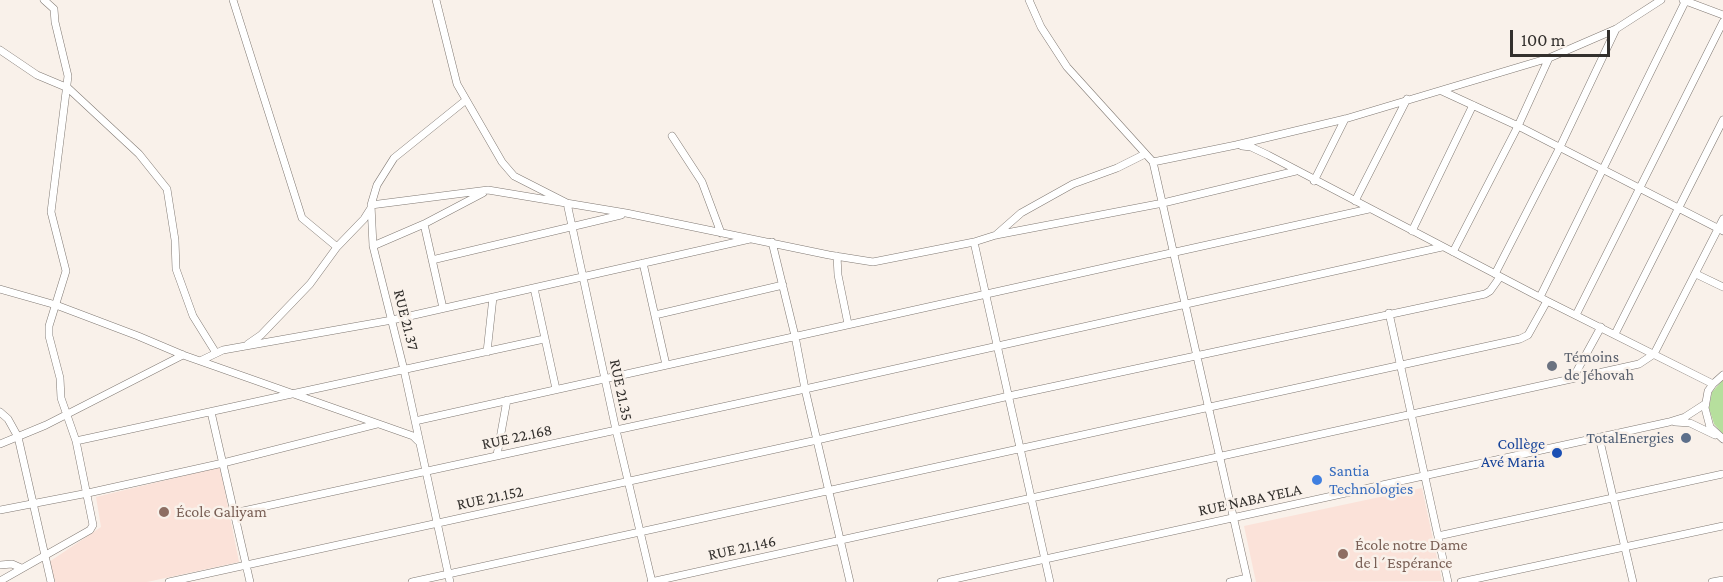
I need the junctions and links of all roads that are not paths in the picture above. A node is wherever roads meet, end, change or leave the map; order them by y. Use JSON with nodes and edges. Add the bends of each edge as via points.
{"nodes":[{"id":1,"x":45,"y":0,"type":"edge"},
{"id":2,"x":54,"y":0,"type":"edge"},
{"id":3,"x":233,"y":0,"type":"edge"},
{"id":4,"x":436,"y":0,"type":"edge"},
{"id":5,"x":1029,"y":0,"type":"edge"},
{"id":6,"x":1661,"y":0,"type":"edge"},
{"id":7,"x":1684,"y":1,"type":"edge"},
{"id":8,"x":54,"y":9,"type":"junction"},
{"id":9,"x":1723,"y":15,"type":"edge"},
{"id":10,"x":1723,"y":22,"type":"edge"},
{"id":11,"x":1616,"y":29,"type":"junction"},
{"id":12,"x":0,"y":50,"type":"edge"},
{"id":13,"x":1549,"y":58,"type":"junction"},
{"id":14,"x":68,"y":88,"type":"junction"},
{"id":15,"x":1442,"y":91,"type":"junction"},
{"id":16,"x":1407,"y":99,"type":"junction"},
{"id":17,"x":466,"y":100,"type":"junction"},
{"id":18,"x":1473,"y":105,"type":"junction"},
{"id":19,"x":1345,"y":119,"type":"junction"},
{"id":20,"x":1723,"y":120,"type":"edge"},
{"id":21,"x":1518,"y":126,"type":"junction"},
{"id":22,"x":672,"y":136,"type":"dead end"},
{"id":23,"x":1236,"y":145,"type":"junction"},
{"id":24,"x":1560,"y":147,"type":"junction"},
{"id":25,"x":1145,"y":154,"type":"junction"},
{"id":26,"x":1153,"y":162,"type":"junction"},
{"id":27,"x":1602,"y":169,"type":"junction"},
{"id":28,"x":1296,"y":171,"type":"junction"},
{"id":29,"x":1314,"y":181,"type":"junction"},
{"id":30,"x":1640,"y":189,"type":"junction"},
{"id":31,"x":488,"y":190,"type":"junction"},
{"id":32,"x":1355,"y":201,"type":"junction"},
{"id":33,"x":567,"y":203,"type":"junction"},
{"id":34,"x":1163,"y":203,"type":"junction"},
{"id":35,"x":371,"y":207,"type":"junction"},
{"id":36,"x":1678,"y":208,"type":"junction"},
{"id":37,"x":1369,"y":209,"type":"junction"},
{"id":38,"x":626,"y":213,"type":"junction"},
{"id":39,"x":1723,"y":219,"type":"edge"},
{"id":40,"x":424,"y":224,"type":"junction"},
{"id":41,"x":572,"y":226,"type":"junction"},
{"id":42,"x":1721,"y":230,"type":"edge"},
{"id":43,"x":1412,"y":231,"type":"junction"},
{"id":44,"x":721,"y":233,"type":"junction"},
{"id":45,"x":996,"y":235,"type":"junction"},
{"id":46,"x":752,"y":239,"type":"junction"},
{"id":47,"x":772,"y":242,"type":"junction"},
{"id":48,"x":974,"y":242,"type":"junction"},
{"id":49,"x":373,"y":246,"type":"junction"},
{"id":50,"x":337,"y":247,"type":"junction"},
{"id":51,"x":1442,"y":247,"type":"junction"},
{"id":52,"x":1453,"y":252,"type":"junction"},
{"id":53,"x":1175,"y":254,"type":"junction"},
{"id":54,"x":837,"y":256,"type":"junction"},
{"id":55,"x":432,"y":260,"type":"junction"},
{"id":56,"x":643,"y":263,"type":"junction"},
{"id":57,"x":1696,"y":274,"type":"junction"},
{"id":58,"x":1497,"y":275,"type":"junction"},
{"id":59,"x":583,"y":277,"type":"junction"},
{"id":60,"x":783,"y":285,"type":"junction"},
{"id":61,"x":1723,"y":287,"type":"edge"},
{"id":62,"x":534,"y":288,"type":"junction"},
{"id":63,"x":0,"y":289,"type":"edge"},
{"id":64,"x":987,"y":295,"type":"junction"},
{"id":65,"x":494,"y":297,"type":"junction"},
{"id":66,"x":1540,"y":297,"type":"junction"},
{"id":67,"x":1547,"y":301,"type":"junction"},
{"id":68,"x":56,"y":305,"type":"junction"},
{"id":69,"x":1186,"y":305,"type":"junction"},
{"id":70,"x":443,"y":308,"type":"junction"},
{"id":71,"x":1389,"y":313,"type":"junction"},
{"id":72,"x":655,"y":315,"type":"junction"},
{"id":73,"x":1576,"y":315,"type":"junction"},
{"id":74,"x":392,"y":320,"type":"junction"},
{"id":75,"x":848,"y":324,"type":"junction"},
{"id":76,"x":1601,"y":327,"type":"junction"},
{"id":77,"x":1615,"y":334,"type":"junction"},
{"id":78,"x":795,"y":336,"type":"junction"},
{"id":79,"x":544,"y":339,"type":"junction"},
{"id":80,"x":246,"y":345,"type":"junction"},
{"id":81,"x":998,"y":345,"type":"junction"},
{"id":82,"x":487,"y":352,"type":"junction"},
{"id":83,"x":216,"y":353,"type":"junction"},
{"id":84,"x":1654,"y":354,"type":"junction"},
{"id":85,"x":183,"y":355,"type":"junction"},
{"id":86,"x":1197,"y":355,"type":"junction"},
{"id":87,"x":202,"y":360,"type":"junction"},
{"id":88,"x":1400,"y":364,"type":"junction"},
{"id":89,"x":666,"y":365,"type":"junction"},
{"id":90,"x":404,"y":370,"type":"junction"},
{"id":91,"x":1723,"y":375,"type":"edge"},
{"id":92,"x":1573,"y":378,"type":"junction"},
{"id":93,"x":605,"y":379,"type":"junction"},
{"id":94,"x":1713,"y":384,"type":"junction"},
{"id":95,"x":555,"y":389,"type":"junction"},
{"id":96,"x":805,"y":389,"type":"junction"},
{"id":97,"x":292,"y":394,"type":"junction"},
{"id":98,"x":1009,"y":396,"type":"junction"},
{"id":99,"x":507,"y":400,"type":"junction"},
{"id":100,"x":1705,"y":404,"type":"junction"},
{"id":101,"x":1209,"y":406,"type":"junction"},
{"id":102,"x":0,"y":412,"type":"edge"},
{"id":103,"x":211,"y":412,"type":"junction"},
{"id":104,"x":66,"y":414,"type":"junction"},
{"id":105,"x":1411,"y":414,"type":"junction"},
{"id":106,"x":415,"y":421,"type":"junction"},
{"id":107,"x":1669,"y":422,"type":"junction"},
{"id":108,"x":377,"y":424,"type":"junction"},
{"id":109,"x":616,"y":430,"type":"junction"},
{"id":110,"x":18,"y":437,"type":"junction"},
{"id":111,"x":1599,"y":437,"type":"junction"},
{"id":112,"x":1721,"y":438,"type":"edge"},
{"id":113,"x":817,"y":440,"type":"junction"},
{"id":114,"x":76,"y":441,"type":"junction"},
{"id":115,"x":418,"y":441,"type":"junction"},
{"id":116,"x":0,"y":444,"type":"edge"},
{"id":117,"x":1020,"y":448,"type":"junction"},
{"id":118,"x":497,"y":455,"type":"junction"},
{"id":119,"x":1220,"y":456,"type":"junction"},
{"id":120,"x":223,"y":464,"type":"junction"},
{"id":121,"x":425,"y":472,"type":"junction"},
{"id":122,"x":1723,"y":474,"type":"edge"},
{"id":123,"x":1425,"y":476,"type":"junction"},
{"id":124,"x":629,"y":482,"type":"junction"},
{"id":125,"x":827,"y":490,"type":"junction"},
{"id":126,"x":88,"y":493,"type":"junction"},
{"id":127,"x":1613,"y":497,"type":"junction"},
{"id":128,"x":1032,"y":498,"type":"junction"},
{"id":129,"x":33,"y":503,"type":"junction"},
{"id":130,"x":0,"y":510,"type":"edge"},
{"id":131,"x":234,"y":513,"type":"junction"},
{"id":132,"x":1234,"y":518,"type":"junction"},
{"id":133,"x":437,"y":524,"type":"junction"},
{"id":134,"x":1723,"y":526,"type":"edge"},
{"id":135,"x":641,"y":531,"type":"junction"},
{"id":136,"x":1438,"y":536,"type":"junction"},
{"id":137,"x":839,"y":540,"type":"junction"},
{"id":138,"x":1624,"y":546,"type":"junction"},
{"id":139,"x":45,"y":556,"type":"junction"},
{"id":140,"x":1045,"y":559,"type":"junction"},
{"id":141,"x":246,"y":564,"type":"junction"},
{"id":142,"x":0,"y":565,"type":"edge"},
{"id":143,"x":21,"y":568,"type":"junction"},
{"id":144,"x":449,"y":578,"type":"edge"},
{"id":145,"x":1248,"y":580,"type":"edge"},
{"id":146,"x":1723,"y":580,"type":"edge"},
{"id":147,"x":0,"y":581,"type":"edge"},
{"id":148,"x":51,"y":582,"type":"edge"},
{"id":149,"x":169,"y":582,"type":"edge"},
{"id":150,"x":250,"y":582,"type":"edge"},
{"id":151,"x":412,"y":582,"type":"edge"},
{"id":152,"x":652,"y":582,"type":"edge"},
{"id":153,"x":850,"y":582,"type":"edge"},
{"id":154,"x":941,"y":582,"type":"edge"},
{"id":155,"x":1050,"y":582,"type":"edge"},
{"id":156,"x":1230,"y":582,"type":"edge"},
{"id":157,"x":1448,"y":582,"type":"edge"},
{"id":158,"x":1461,"y":582,"type":"edge"},
{"id":159,"x":1633,"y":582,"type":"edge"},
{"id":160,"x":1712,"y":582,"type":"edge"}],
"edges":[{"from":1,"to":8,"type":"street"},
{"from":2,"to":8,"type":"street"},
{"from":3,"to":50,"type":"street","via":[[302,219]]},
{"from":4,"to":17,"type":"street","via":[[457,84]]},
{"from":5,"to":25,"type":"street","via":[[1067,67]]},
{"from":6,"to":11,"type":"street"},
{"from":7,"to":9,"type":"street"},
{"from":7,"to":27,"type":"street"},
{"from":8,"to":14,"type":"street"},
{"from":10,"to":30,"type":"street"},
{"from":11,"to":13,"type":"street"},
{"from":11,"to":24,"type":"street"},
{"from":12,"to":14,"type":"street","via":[[37,75]]},
{"from":13,"to":15,"type":"street"},
{"from":13,"to":21,"type":"street"},
{"from":14,"to":68,"type":"street","via":[[51,213],[66,271]]},
{"from":14,"to":83,"type":"street","via":[[139,154],[167,189],[176,268],[193,316]]},
{"from":15,"to":16,"type":"street"},
{"from":15,"to":18,"type":"street"},
{"from":16,"to":19,"type":"street"},
{"from":16,"to":32,"type":"street"},
{"from":17,"to":33,"type":"street","via":[[508,171]]},
{"from":17,"to":35,"type":"street","name":"RUE 21.37","via":[[394,158],[377,185]]},
{"from":18,"to":21,"type":"street"},
{"from":18,"to":43,"type":"street"},
{"from":19,"to":23,"type":"street"},
{"from":19,"to":29,"type":"street"},
{"from":20,"to":36,"type":"street"},
{"from":21,"to":24,"type":"street"},
{"from":21,"to":52,"type":"street"},
{"from":22,"to":44,"type":"street","via":[[702,182]]},
{"from":23,"to":26,"type":"street"},
{"from":23,"to":28,"type":"street","via":[[1251,147]]},
{"from":24,"to":27,"type":"street"},
{"from":24,"to":58,"type":"street"},
{"from":25,"to":26,"type":"street"},
{"from":25,"to":45,"type":"street","via":[[1073,184],[1020,213]]},
{"from":26,"to":34,"type":"street"},
{"from":27,"to":30,"type":"street"},
{"from":27,"to":66,"type":"street"},
{"from":28,"to":29,"type":"street"},
{"from":28,"to":34,"type":"street"},
{"from":29,"to":32,"type":"street"},
{"from":30,"to":36,"type":"street"},
{"from":30,"to":73,"type":"street"},
{"from":31,"to":33,"type":"street"},
{"from":31,"to":35,"type":"street"},
{"from":31,"to":40,"type":"street"},
{"from":32,"to":37,"type":"street"},
{"from":33,"to":38,"type":"street"},
{"from":33,"to":41,"type":"street","name":"RUE 21.35"},
{"from":34,"to":45,"type":"street"},
{"from":34,"to":53,"type":"street"},
{"from":35,"to":49,"type":"street","name":"RUE 21.37"},
{"from":35,"to":50,"type":"street"},
{"from":36,"to":42,"type":"street"},
{"from":36,"to":77,"type":"street"},
{"from":37,"to":43,"type":"street"},
{"from":37,"to":53,"type":"street"},
{"from":38,"to":41,"type":"street"},
{"from":38,"to":44,"type":"street"},
{"from":39,"to":42,"type":"street"},
{"from":40,"to":49,"type":"street"},
{"from":40,"to":55,"type":"street"},
{"from":41,"to":55,"type":"street"},
{"from":41,"to":59,"type":"street","name":"RUE 21.35"},
{"from":42,"to":57,"type":"street"},
{"from":43,"to":51,"type":"street"},
{"from":44,"to":46,"type":"street"},
{"from":45,"to":48,"type":"street"},
{"from":46,"to":47,"type":"street"},
{"from":46,"to":56,"type":"street"},
{"from":47,"to":54,"type":"street"},
{"from":47,"to":60,"type":"street"},
{"from":48,"to":54,"type":"street","via":[[873,262]]},
{"from":48,"to":64,"type":"street"},
{"from":49,"to":74,"type":"street","name":"RUE 21.37"},
{"from":50,"to":80,"type":"street","via":[[310,284],[261,335]]},
{"from":51,"to":52,"type":"street"},
{"from":51,"to":69,"type":"street","name":"RUE 22.168"},
{"from":52,"to":58,"type":"street"},
{"from":53,"to":64,"type":"street"},
{"from":53,"to":69,"type":"street"},
{"from":54,"to":75,"type":"street"},
{"from":55,"to":70,"type":"street"},
{"from":56,"to":59,"type":"street"},
{"from":56,"to":72,"type":"street"},
{"from":57,"to":61,"type":"street"},
{"from":57,"to":84,"type":"street"},
{"from":58,"to":66,"type":"street"},
{"from":58,"to":71,"type":"street","name":"RUE 21.152","via":[[1494,287],[1485,294]]},
{"from":59,"to":62,"type":"street"},
{"from":59,"to":93,"type":"street","name":"RUE 21.35"},
{"from":60,"to":72,"type":"street"},
{"from":60,"to":78,"type":"street"},
{"from":62,"to":65,"type":"street"},
{"from":62,"to":79,"type":"street"},
{"from":63,"to":68,"type":"street"},
{"from":64,"to":75,"type":"street"},
{"from":64,"to":81,"type":"street"},
{"from":65,"to":70,"type":"street"},
{"from":65,"to":82,"type":"street"},
{"from":66,"to":67,"type":"street"},
{"from":67,"to":73,"type":"street"},
{"from":67,"to":88,"type":"street","via":[[1525,338]]},
{"from":68,"to":85,"type":"street"},
{"from":68,"to":104,"type":"street","via":[[49,336]]},
{"from":69,"to":81,"type":"street","name":"RUE 22.168"},
{"from":69,"to":86,"type":"street"},
{"from":70,"to":74,"type":"street"},
{"from":71,"to":86,"type":"street","name":"RUE 21.152"},
{"from":71,"to":88,"type":"street"},
{"from":72,"to":89,"type":"street"},
{"from":73,"to":76,"type":"street"},
{"from":74,"to":80,"type":"street"},
{"from":74,"to":90,"type":"street","name":"RUE 21.37"},
{"from":75,"to":78,"type":"street"},
{"from":76,"to":77,"type":"street"},
{"from":76,"to":92,"type":"street"},
{"from":77,"to":84,"type":"street"},
{"from":78,"to":89,"type":"street"},
{"from":78,"to":96,"type":"street"},
{"from":79,"to":82,"type":"street"},
{"from":79,"to":95,"type":"street"},
{"from":80,"to":83,"type":"street"},
{"from":81,"to":96,"type":"street","name":"RUE 22.168"},
{"from":81,"to":98,"type":"street"},
{"from":82,"to":90,"type":"street"},
{"from":83,"to":87,"type":"street"},
{"from":84,"to":92,"type":"street","name":"RUE 21.146","via":[[1639,364]]},
{"from":84,"to":94,"type":"street"},
{"from":85,"to":87,"type":"street"},
{"from":85,"to":104,"type":"street"},
{"from":86,"to":98,"type":"street","name":"RUE 21.152"},
{"from":86,"to":101,"type":"street"},
{"from":87,"to":97,"type":"street"},
{"from":88,"to":101,"type":"street"},
{"from":88,"to":105,"type":"street"},
{"from":89,"to":93,"type":"street"},
{"from":90,"to":97,"type":"street"},
{"from":90,"to":106,"type":"street","name":"RUE 21.37"},
{"from":91,"to":94,"type":"street"},
{"from":92,"to":105,"type":"street","name":"RUE 21.146"},
{"from":93,"to":95,"type":"street"},
{"from":93,"to":109,"type":"street","name":"RUE 21.35"},
{"from":94,"to":100,"type":"street"},
{"from":95,"to":99,"type":"street"},
{"from":96,"to":109,"type":"street","name":"RUE 22.168"},
{"from":96,"to":113,"type":"street"},
{"from":97,"to":103,"type":"street"},
{"from":97,"to":108,"type":"street"},
{"from":98,"to":113,"type":"street","name":"RUE 21.152"},
{"from":98,"to":117,"type":"street"},
{"from":99,"to":106,"type":"street"},
{"from":99,"to":118,"type":"street"},
{"from":100,"to":107,"type":"street"},
{"from":100,"to":112,"type":"street","via":[[1708,422]]},
{"from":101,"to":117,"type":"street"},
{"from":101,"to":119,"type":"street"},
{"from":102,"to":110,"type":"street"},
{"from":103,"to":114,"type":"street"},
{"from":103,"to":120,"type":"street"},
{"from":104,"to":110,"type":"street"},
{"from":104,"to":114,"type":"street"},
{"from":105,"to":119,"type":"street","name":"RUE 21.146"},
{"from":105,"to":123,"type":"street"},
{"from":106,"to":115,"type":"street","name":"RUE 21.37"},
{"from":107,"to":111,"type":"street","name":"RUE NABA YELA"},
{"from":107,"to":112,"type":"street","via":[[1690,423]]},
{"from":108,"to":115,"type":"street"},
{"from":108,"to":120,"type":"street"},
{"from":109,"to":118,"type":"street","name":"RUE 22.168"},
{"from":109,"to":124,"type":"street","name":"RUE 21.35"},
{"from":110,"to":116,"type":"street"},
{"from":110,"to":129,"type":"street"},
{"from":111,"to":123,"type":"street","name":"RUE NABA YELA"},
{"from":111,"to":127,"type":"street"},
{"from":113,"to":124,"type":"street","name":"RUE 21.152"},
{"from":113,"to":125,"type":"street"},
{"from":114,"to":126,"type":"street"},
{"from":115,"to":121,"type":"street","name":"RUE 21.37"},
{"from":117,"to":125,"type":"street"},
{"from":117,"to":128,"type":"street"},
{"from":118,"to":121,"type":"street","name":"RUE 22.168"},
{"from":119,"to":128,"type":"street","name":"RUE 21.146"},
{"from":119,"to":132,"type":"street"},
{"from":120,"to":126,"type":"street"},
{"from":120,"to":131,"type":"street"},
{"from":121,"to":131,"type":"street","name":"RUE 22.168"},
{"from":121,"to":133,"type":"street","name":"RUE 21.37"},
{"from":122,"to":127,"type":"street"},
{"from":123,"to":132,"type":"street","name":"RUE NABA YELA"},
{"from":123,"to":136,"type":"street"},
{"from":124,"to":133,"type":"street","name":"RUE 21.152"},
{"from":124,"to":135,"type":"street","name":"RUE 21.35"},
{"from":125,"to":135,"type":"street"},
{"from":125,"to":137,"type":"street"},
{"from":126,"to":129,"type":"street"},
{"from":126,"to":139,"type":"street","via":[[92,528]]},
{"from":127,"to":136,"type":"street"},
{"from":127,"to":138,"type":"street"},
{"from":128,"to":137,"type":"street","name":"RUE 21.146"},
{"from":128,"to":140,"type":"street"},
{"from":129,"to":130,"type":"street"},
{"from":129,"to":139,"type":"street"},
{"from":131,"to":141,"type":"street"},
{"from":132,"to":140,"type":"street","name":"RUE NABA YELA"},
{"from":132,"to":145,"type":"street"},
{"from":133,"to":141,"type":"street","name":"RUE 21.152"},
{"from":133,"to":144,"type":"street","name":"RUE 21.37"},
{"from":134,"to":138,"type":"street"},
{"from":135,"to":144,"type":"street"},
{"from":135,"to":152,"type":"street","name":"RUE 21.35"},
{"from":136,"to":157,"type":"street"},
{"from":137,"to":152,"type":"street","name":"RUE 21.146"},
{"from":137,"to":153,"type":"street"},
{"from":138,"to":158,"type":"street"},
{"from":138,"to":159,"type":"street"},
{"from":139,"to":143,"type":"street"},
{"from":139,"to":148,"type":"street"},
{"from":140,"to":154,"type":"street","name":"RUE NABA YELA"},
{"from":140,"to":155,"type":"street"},
{"from":141,"to":149,"type":"street","name":"RUE 21.152"},
{"from":141,"to":150,"type":"street"},
{"from":142,"to":143,"type":"street"},
{"from":143,"to":147,"type":"street"},
{"from":144,"to":151,"type":"street"},
{"from":145,"to":156,"type":"street"},
{"from":146,"to":160,"type":"street"}]}
